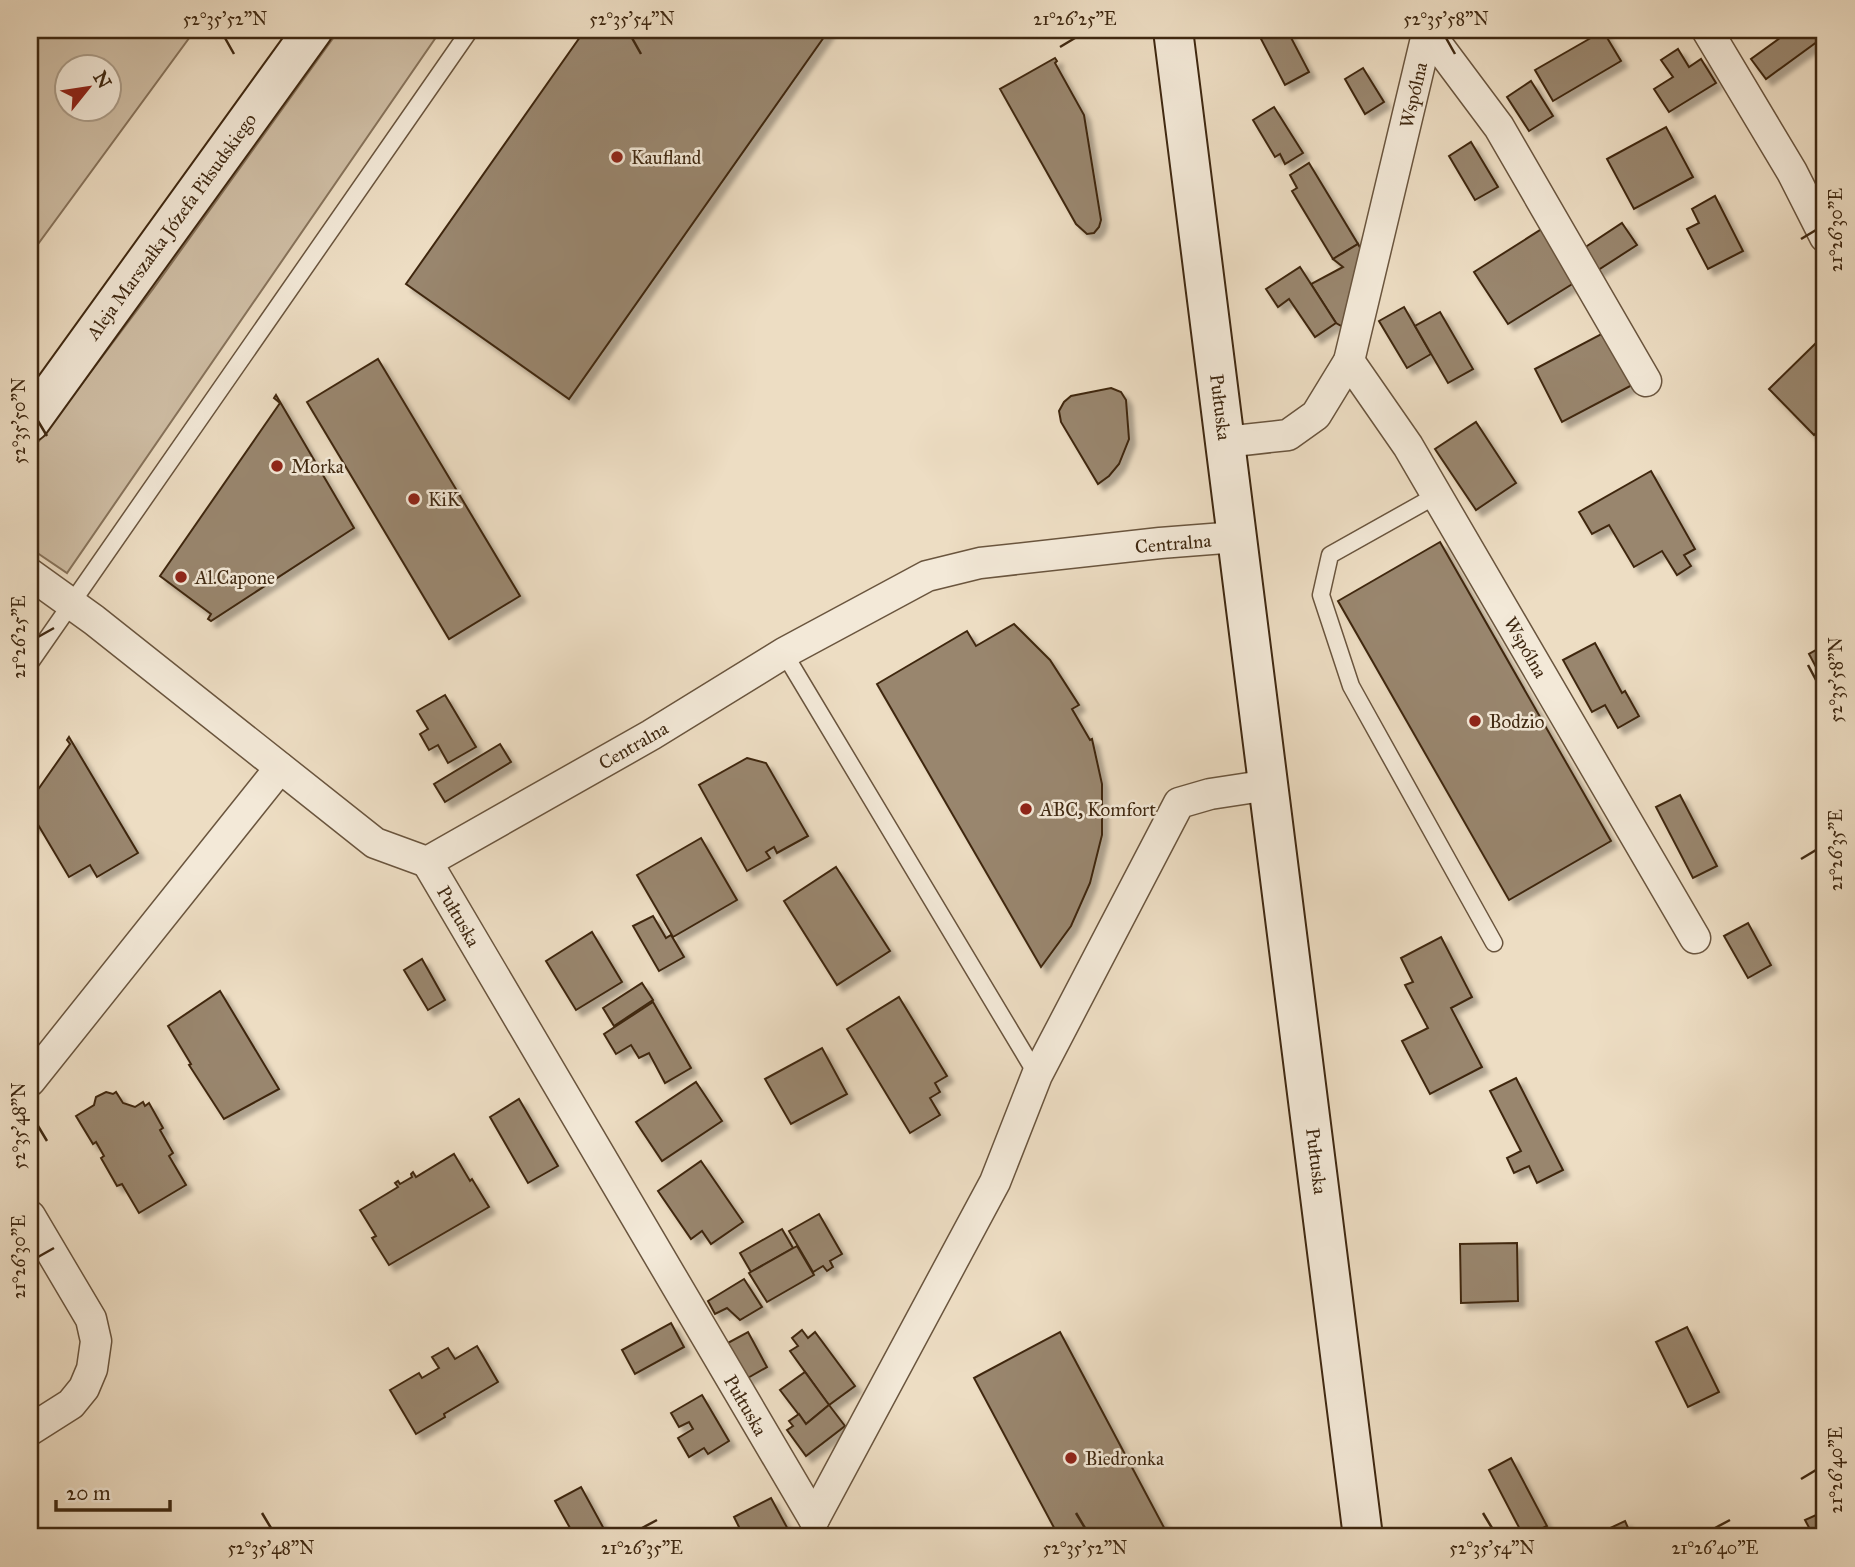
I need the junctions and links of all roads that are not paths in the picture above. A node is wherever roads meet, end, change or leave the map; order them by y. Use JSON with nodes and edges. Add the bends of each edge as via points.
{"nodes":[{"id":1,"x":313,"y":30,"type":"edge"},
{"id":2,"x":470,"y":30,"type":"edge"},
{"id":3,"x":1173,"y":30,"type":"edge"},
{"id":4,"x":1707,"y":30,"type":"edge"},
{"id":5,"x":1428,"y":31,"type":"edge"},
{"id":6,"x":1825,"y":237,"type":"edge"},
{"id":7,"x":1349,"y":361,"type":"junction"},
{"id":8,"x":1646,"y":381,"type":"dead end"},
{"id":9,"x":30,"y":422,"type":"edge"},
{"id":10,"x":1225,"y":442,"type":"junction"},
{"id":11,"x":1437,"y":495,"type":"junction"},
{"id":12,"x":1237,"y":537,"type":"junction"},
{"id":13,"x":30,"y":574,"type":"edge"},
{"id":14,"x":83,"y":611,"type":"junction"},
{"id":15,"x":784,"y":653,"type":"junction"},
{"id":16,"x":30,"y":663,"type":"edge"},
{"id":17,"x":281,"y":768,"type":"junction"},
{"id":18,"x":1269,"y":785,"type":"junction"},
{"id":19,"x":427,"y":862,"type":"junction"},
{"id":20,"x":1695,"y":938,"type":"dead end"},
{"id":21,"x":1494,"y":943,"type":"dead end"},
{"id":22,"x":1037,"y":1075,"type":"junction"},
{"id":23,"x":30,"y":1081,"type":"edge"},
{"id":24,"x":30,"y":1216,"type":"edge"},
{"id":25,"x":30,"y":1430,"type":"edge"},
{"id":26,"x":1363,"y":1537,"type":"edge"}],
"edges":[{"from":1,"to":9,"type":"street","name":"Aleja Marszałka Józefa Piłsudskiego"},
{"from":2,"to":14,"type":"lane"},
{"from":3,"to":10,"type":"street","name":"Pułtuska"},
{"from":4,"to":6,"type":"street","via":[[1792,172]]},
{"from":5,"to":7,"type":"street","name":"Wspólna"},
{"from":5,"to":8,"type":"street","name":"Wspólna","via":[[1499,127]]},
{"from":7,"to":10,"type":"street","name":"Wspólna","via":[[1316,415],[1288,435]]},
{"from":7,"to":11,"type":"street","name":"Wspólna"},
{"from":10,"to":12,"type":"street","name":"Pułtuska"},
{"from":11,"to":20,"type":"street","name":"Wspólna"},
{"from":11,"to":21,"type":"lane","via":[[1329,555],[1321,595],[1351,686]]},
{"from":12,"to":15,"type":"street","name":"Centralna","via":[[980,564],[927,576]]},
{"from":12,"to":18,"type":"street","name":"Pułtuska"},
{"from":13,"to":14,"type":"street"},
{"from":14,"to":16,"type":"lane"},
{"from":14,"to":17,"type":"street"},
{"from":15,"to":19,"type":"street","name":"Centralna","via":[[652,735]]},
{"from":15,"to":22,"type":"lane"},
{"from":17,"to":19,"type":"street","via":[[375,844]]},
{"from":17,"to":23,"type":"street"},
{"from":18,"to":22,"type":"street","name":"Pułtuska","via":[[1179,803]]},
{"from":18,"to":26,"type":"street","name":"Pułtuska"},
{"from":19,"to":22,"type":"street","name":"Pułtuska","via":[[814,1519],[995,1182]]},
{"from":24,"to":25,"type":"street","via":[[91,1319],[96,1341],[84,1388],[71,1404]]}]}
